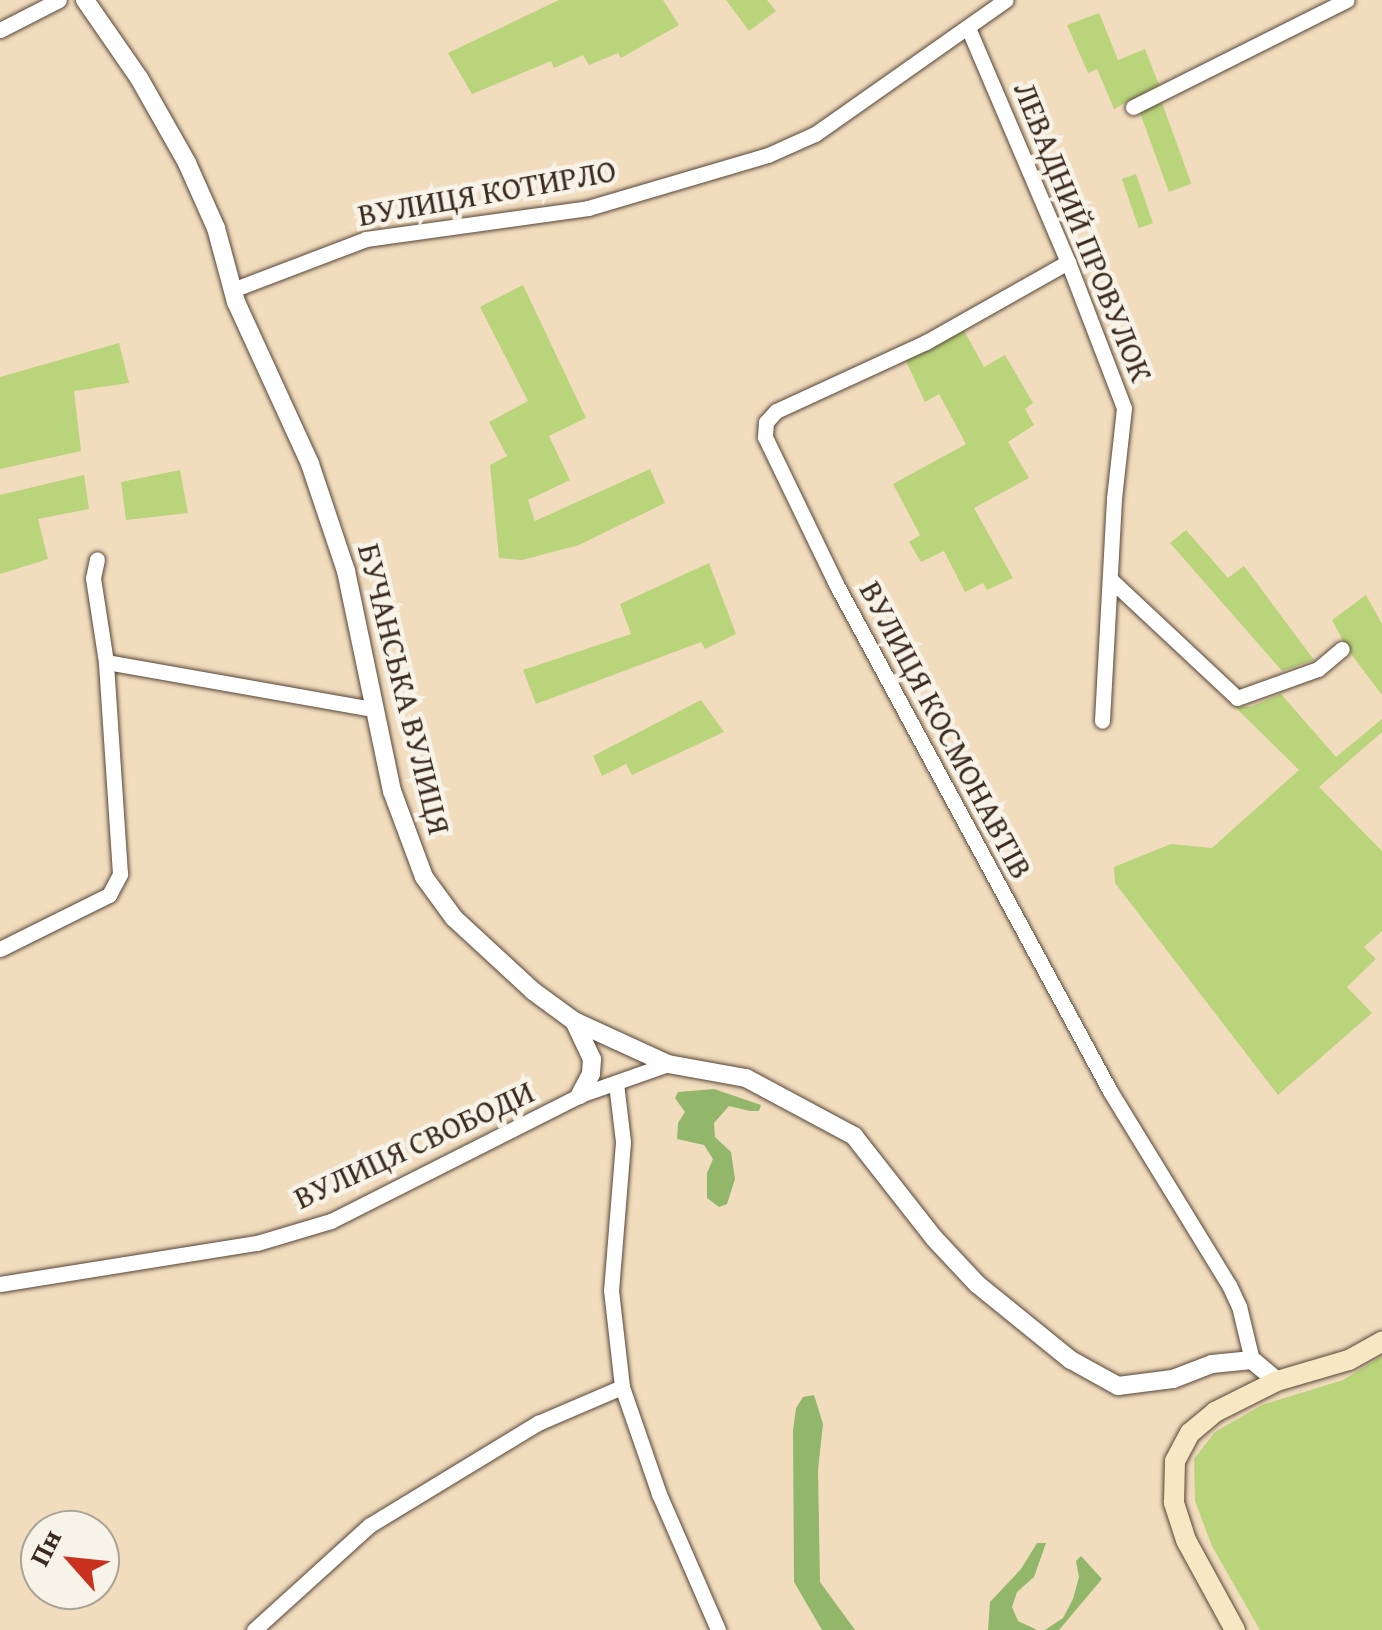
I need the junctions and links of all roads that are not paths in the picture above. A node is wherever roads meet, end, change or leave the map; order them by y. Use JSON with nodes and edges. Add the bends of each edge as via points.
{"nodes":[{"id":1,"x":58,"y":0,"type":"edge"},
{"id":2,"x":85,"y":0,"type":"edge"},
{"id":3,"x":1006,"y":0,"type":"edge"},
{"id":4,"x":1347,"y":0,"type":"edge"},
{"id":5,"x":0,"y":30,"type":"edge"},
{"id":6,"x":969,"y":30,"type":"junction"},
{"id":7,"x":1132,"y":107,"type":"dead end"},
{"id":8,"x":1068,"y":262,"type":"junction"},
{"id":9,"x":232,"y":290,"type":"junction"},
{"id":10,"x":97,"y":559,"type":"dead end"},
{"id":11,"x":1110,"y":579,"type":"junction"},
{"id":12,"x":1342,"y":648,"type":"dead end"},
{"id":13,"x":106,"y":662,"type":"junction"},
{"id":14,"x":372,"y":709,"type":"junction"},
{"id":15,"x":1102,"y":722,"type":"dead end"},
{"id":16,"x":0,"y":949,"type":"edge"},
{"id":17,"x":574,"y":1021,"type":"junction"},
{"id":18,"x":668,"y":1064,"type":"junction"},
{"id":19,"x":616,"y":1083,"type":"junction"},
{"id":20,"x":580,"y":1095,"type":"junction"},
{"id":21,"x":0,"y":1284,"type":"edge"},
{"id":22,"x":1382,"y":1342,"type":"edge"},
{"id":23,"x":1252,"y":1360,"type":"junction"},
{"id":24,"x":1277,"y":1381,"type":"junction"},
{"id":25,"x":622,"y":1387,"type":"junction"},
{"id":26,"x":254,"y":1630,"type":"edge"},
{"id":27,"x":718,"y":1630,"type":"edge"},
{"id":28,"x":1235,"y":1630,"type":"edge"}],
"edges":[{"from":1,"to":5,"type":"street"},
{"from":2,"to":9,"type":"street","name":"БУЧАНСЬКА ВУЛИЦЯ","via":[[187,163],[216,228]]},
{"from":3,"to":6,"type":"street","name":"ВУЛИЦЯ КОТИРЛО"},
{"from":4,"to":7,"type":"street"},
{"from":6,"to":8,"type":"street","name":"ЛЕВАДНИЙ ПРОВУЛОК"},
{"from":6,"to":9,"type":"street","name":"ВУЛИЦЯ КОТИРЛО","via":[[815,134],[768,155],[588,208],[366,238]]},
{"from":8,"to":11,"type":"street","name":"ЛЕВАДНИЙ ПРОВУЛОК","via":[[1124,408]]},
{"from":8,"to":23,"type":"street","name":"ВУЛИЦЯ КОСМОНАВТІВ","via":[[926,342],[776,411],[765,437],[836,584],[1100,1074],[1229,1285]]},
{"from":9,"to":14,"type":"street","name":"БУЧАНСЬКА ВУЛИЦЯ","via":[[310,464],[346,570]]},
{"from":10,"to":13,"type":"street","via":[[93,578]]},
{"from":11,"to":12,"type":"street","via":[[1237,698],[1318,669]]},
{"from":11,"to":15,"type":"street","name":"ЛЕВАДНИЙ ПРОВУЛОК"},
{"from":13,"to":14,"type":"street"},
{"from":13,"to":16,"type":"street","via":[[116,886]]},
{"from":14,"to":17,"type":"street","name":"БУЧАНСЬКА ВУЛИЦЯ","via":[[392,791],[424,877],[488,952]]},
{"from":17,"to":18,"type":"street","name":"БУЧАНСЬКА ВУЛИЦЯ"},
{"from":17,"to":20,"type":"street","via":[[592,1058]]},
{"from":18,"to":19,"type":"street","name":"ВУЛИЦЯ СВОБОДИ"},
{"from":18,"to":23,"type":"street","name":"БУЧАНСЬКА ВУЛИЦЯ","via":[[746,1078],[854,1136],[977,1284],[1071,1360],[1118,1386]]},
{"from":19,"to":20,"type":"street","name":"ВУЛИЦЯ СВОБОДИ"},
{"from":19,"to":25,"type":"street","via":[[623,1142],[611,1290]]},
{"from":20,"to":21,"type":"street","name":"ВУЛИЦЯ СВОБОДИ","via":[[330,1221],[257,1243]]},
{"from":22,"to":24,"type":"main road","via":[[1349,1360]]},
{"from":23,"to":24,"type":"street"},
{"from":24,"to":28,"type":"main road","via":[[1215,1412],[1190,1433],[1174,1460],[1174,1502],[1186,1540]]},
{"from":25,"to":26,"type":"street","via":[[538,1423],[370,1525]]},
{"from":25,"to":27,"type":"street"}]}
